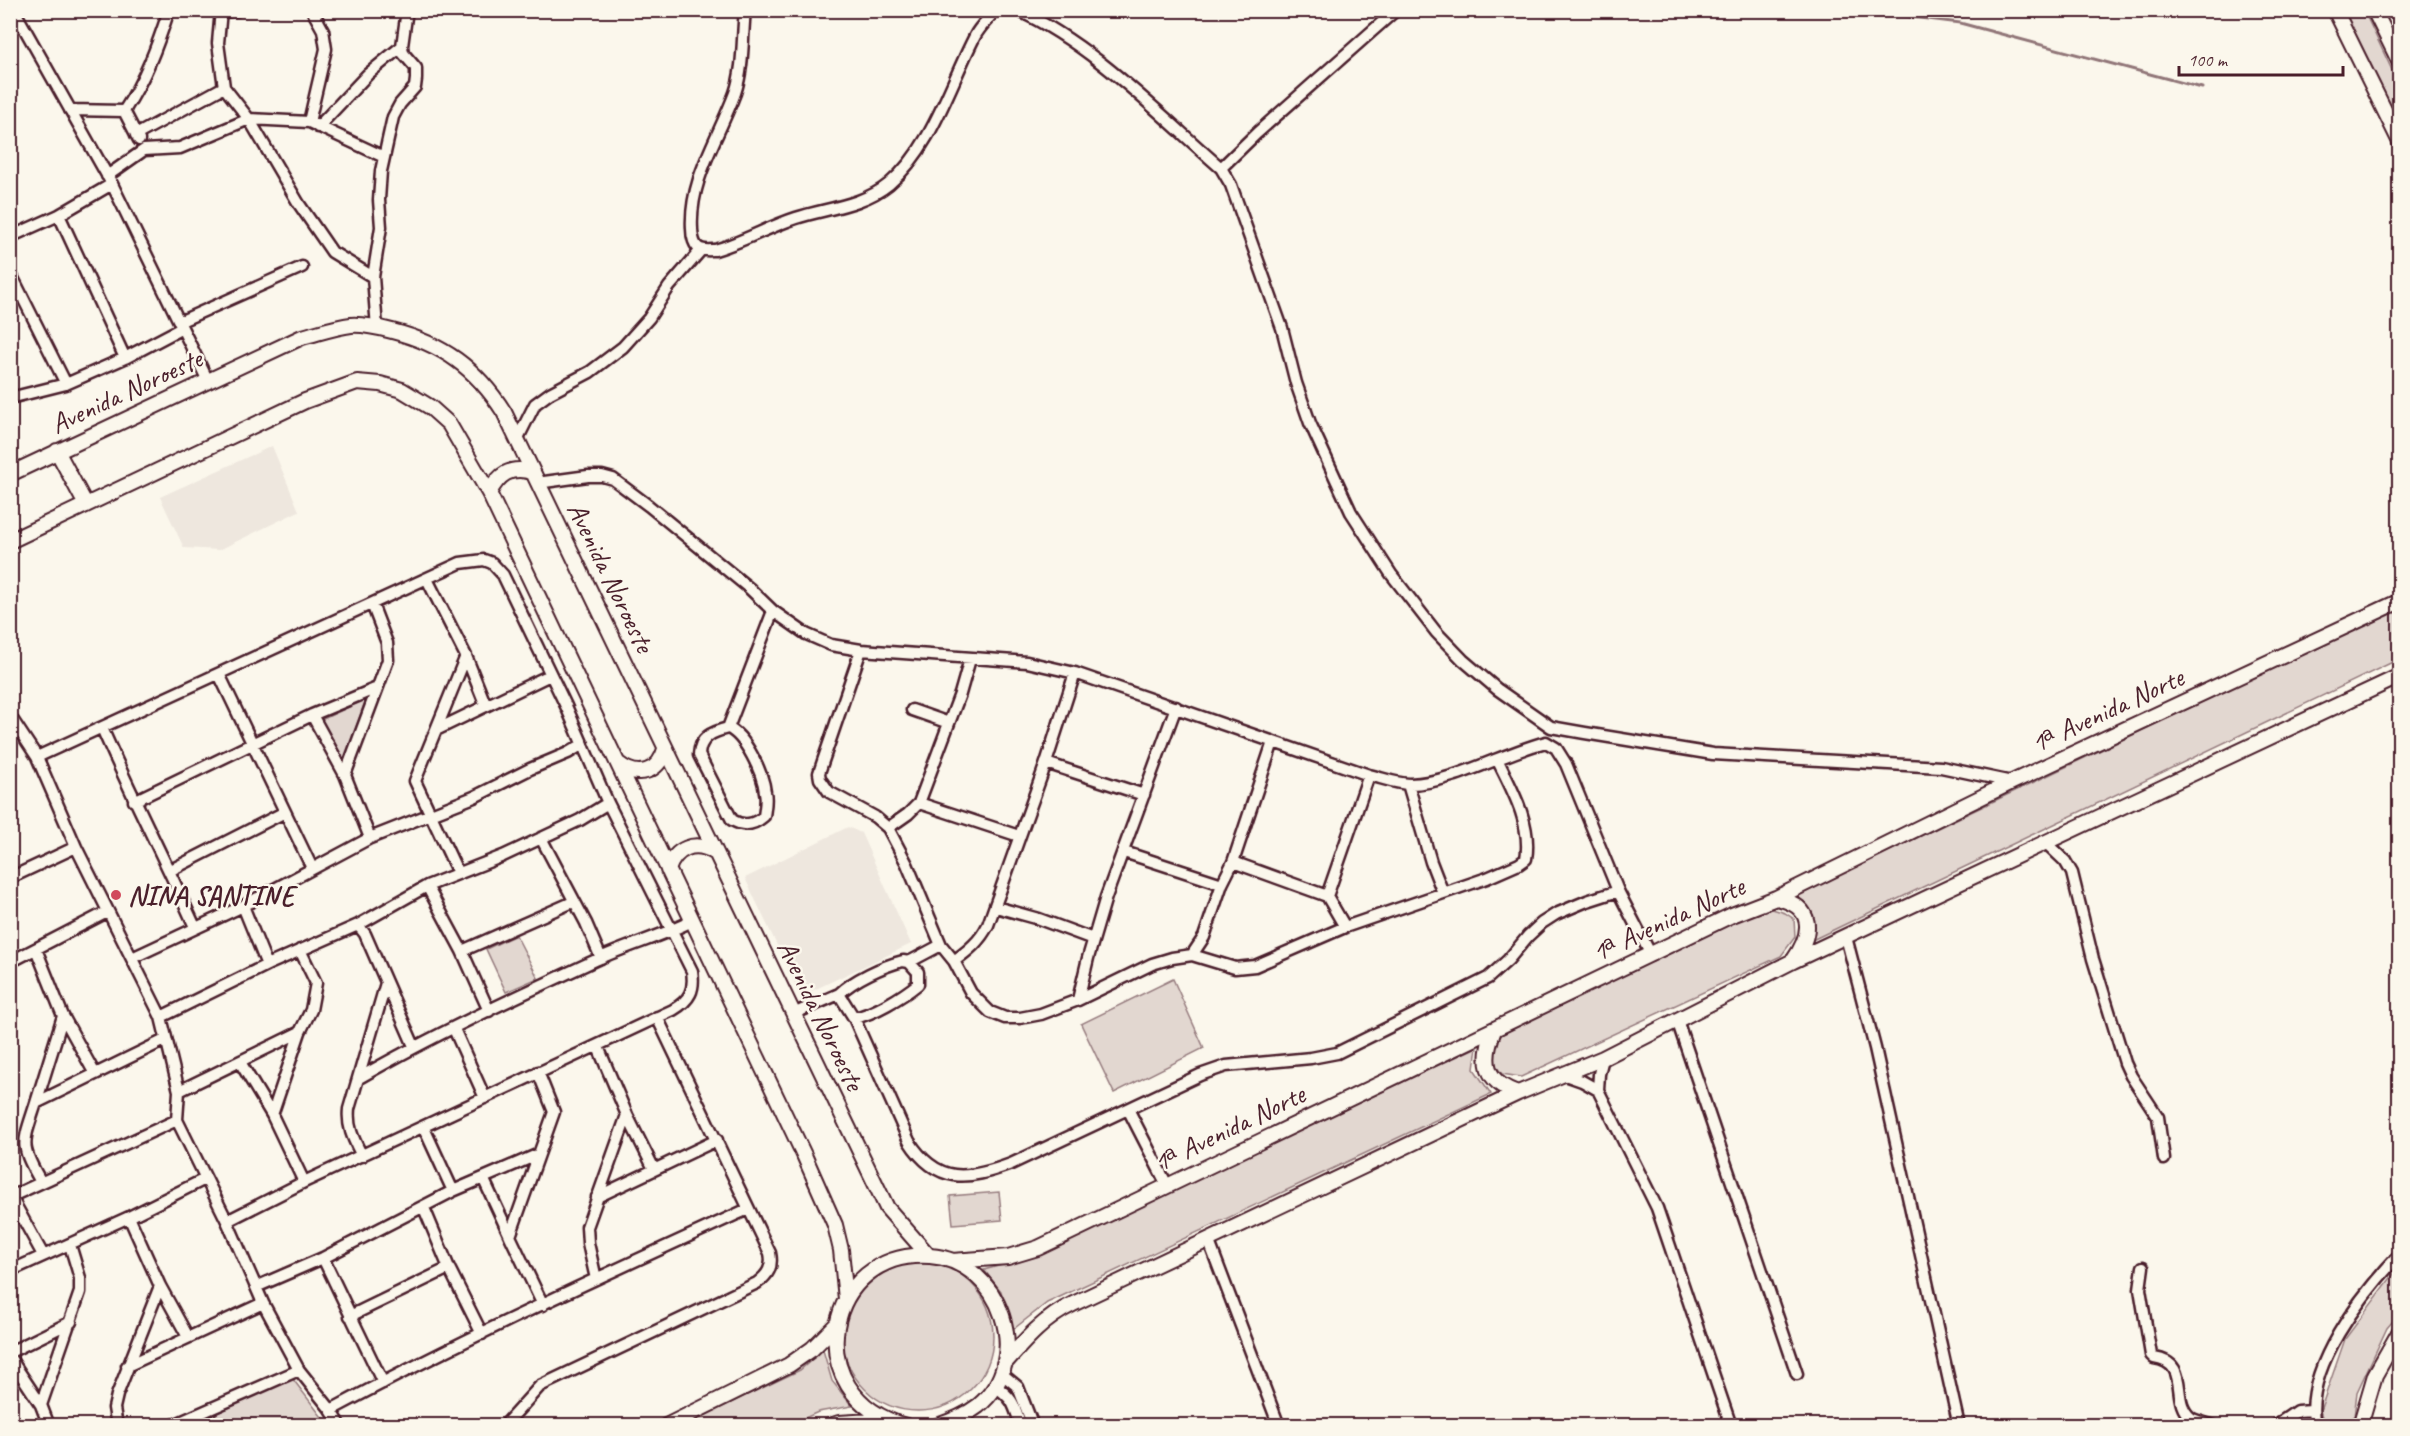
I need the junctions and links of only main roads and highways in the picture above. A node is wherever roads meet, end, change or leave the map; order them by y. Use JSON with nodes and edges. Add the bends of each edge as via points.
{"nodes":[{"id":1,"x":2335,"y":10,"type":"edge"},
{"id":2,"x":2374,"y":10,"type":"edge"},
{"id":3,"x":2400,"y":63,"type":"edge"},
{"id":4,"x":2400,"y":142,"type":"edge"},
{"id":5,"x":57,"y":451,"type":"junction"},
{"id":6,"x":10,"y":474,"type":"edge"},
{"id":7,"x":534,"y":478,"type":"junction"},
{"id":8,"x":489,"y":493,"type":"junction"},
{"id":9,"x":86,"y":505,"type":"junction"},
{"id":10,"x":10,"y":541,"type":"edge"},
{"id":11,"x":2400,"y":601,"type":"edge"},
{"id":12,"x":2400,"y":676,"type":"edge"},
{"id":13,"x":665,"y":749,"type":"junction"},
{"id":14,"x":619,"y":764,"type":"junction"},
{"id":15,"x":714,"y":852,"type":"junction"},
{"id":16,"x":668,"y":870,"type":"junction"},
{"id":17,"x":1776,"y":898,"type":"junction"},
{"id":18,"x":1793,"y":961,"type":"junction"},
{"id":19,"x":1494,"y":1030,"type":"junction"},
{"id":20,"x":1518,"y":1093,"type":"junction"},
{"id":21,"x":929,"y":1256,"type":"junction"},
{"id":22,"x":952,"y":1261,"type":"junction"},
{"id":23,"x":846,"y":1299,"type":"junction"},
{"id":24,"x":836,"y":1325,"type":"junction"},
{"id":25,"x":2400,"y":1331,"type":"edge"},
{"id":26,"x":1003,"y":1368,"type":"junction"},
{"id":27,"x":887,"y":1420,"type":"junction"},
{"id":28,"x":666,"y":1425,"type":"edge"},
{"id":29,"x":830,"y":1425,"type":"edge"},
{"id":30,"x":906,"y":1425,"type":"edge"},
{"id":31,"x":937,"y":1425,"type":"edge"},
{"id":32,"x":2360,"y":1425,"type":"edge"}],
"edges":[{"from":1,"to":4,"type":"main road"},
{"from":2,"to":3,"type":"main road"},
{"from":5,"to":6,"type":"main road","name":"Avenida Noroeste"},
{"from":5,"to":7,"type":"main road","name":"Avenida Noroeste","via":[[302,337],[353,325],[410,336],[464,364],[504,412]]},
{"from":5,"to":9,"type":"main road"},
{"from":7,"to":8,"type":"main road","via":[[515,469],[504,473]]},
{"from":7,"to":13,"type":"main road","name":"Avenida Noroeste"},
{"from":8,"to":9,"type":"main road","via":[[449,424],[430,407],[402,390],[357,382],[304,401]]},
{"from":8,"to":14,"type":"main road"},
{"from":9,"to":10,"type":"main road"},
{"from":11,"to":17,"type":"main road","name":"1ᵃ Avenida Norte","via":[[2012,782]]},
{"from":12,"to":18,"type":"main road"},
{"from":13,"to":14,"type":"main road","via":[[651,770],[634,773]]},
{"from":13,"to":15,"type":"main road","name":"Avenida Noroeste"},
{"from":14,"to":16,"type":"main road"},
{"from":15,"to":16,"type":"main road","via":[[699,846],[682,849]]},
{"from":15,"to":21,"type":"main road","name":"Avenida Noroeste","via":[[887,1208]]},
{"from":16,"to":23,"type":"main road","via":[[832,1217],[841,1250]]},
{"from":17,"to":18,"type":"main road","via":[[1792,902],[1806,919],[1805,943]]},
{"from":17,"to":19,"type":"main road","name":"1ᵃ Avenida Norte","via":[[1732,915]]},
{"from":18,"to":20,"type":"main road","via":[[1603,1058]]},
{"from":19,"to":20,"type":"main road","via":[[1486,1050],[1489,1069],[1497,1084]]},
{"from":19,"to":22,"type":"main road","name":"1ᵃ Avenida Norte","via":[[1038,1248],[1008,1257]]},
{"from":20,"to":26,"type":"main road","via":[[1061,1310],[1032,1332]]},
{"from":21,"to":22,"type":"main road"},
{"from":21,"to":23,"type":"main road","via":[[904,1257],[881,1265],[861,1279]]},
{"from":22,"to":26,"type":"main road","via":[[974,1273],[991,1290],[1003,1313],[1007,1338]]},
{"from":23,"to":24,"type":"main road"},
{"from":24,"to":27,"type":"main road","via":[[835,1354],[844,1382],[862,1405]]},
{"from":24,"to":28,"type":"main road","via":[[789,1365]]},
{"from":25,"to":32,"type":"main road","via":[[2374,1376]]},
{"from":26,"to":31,"type":"main road","via":[[995,1386],[979,1405],[958,1419]]},
{"from":27,"to":29,"type":"main road"},
{"from":27,"to":30,"type":"main road"}]}
